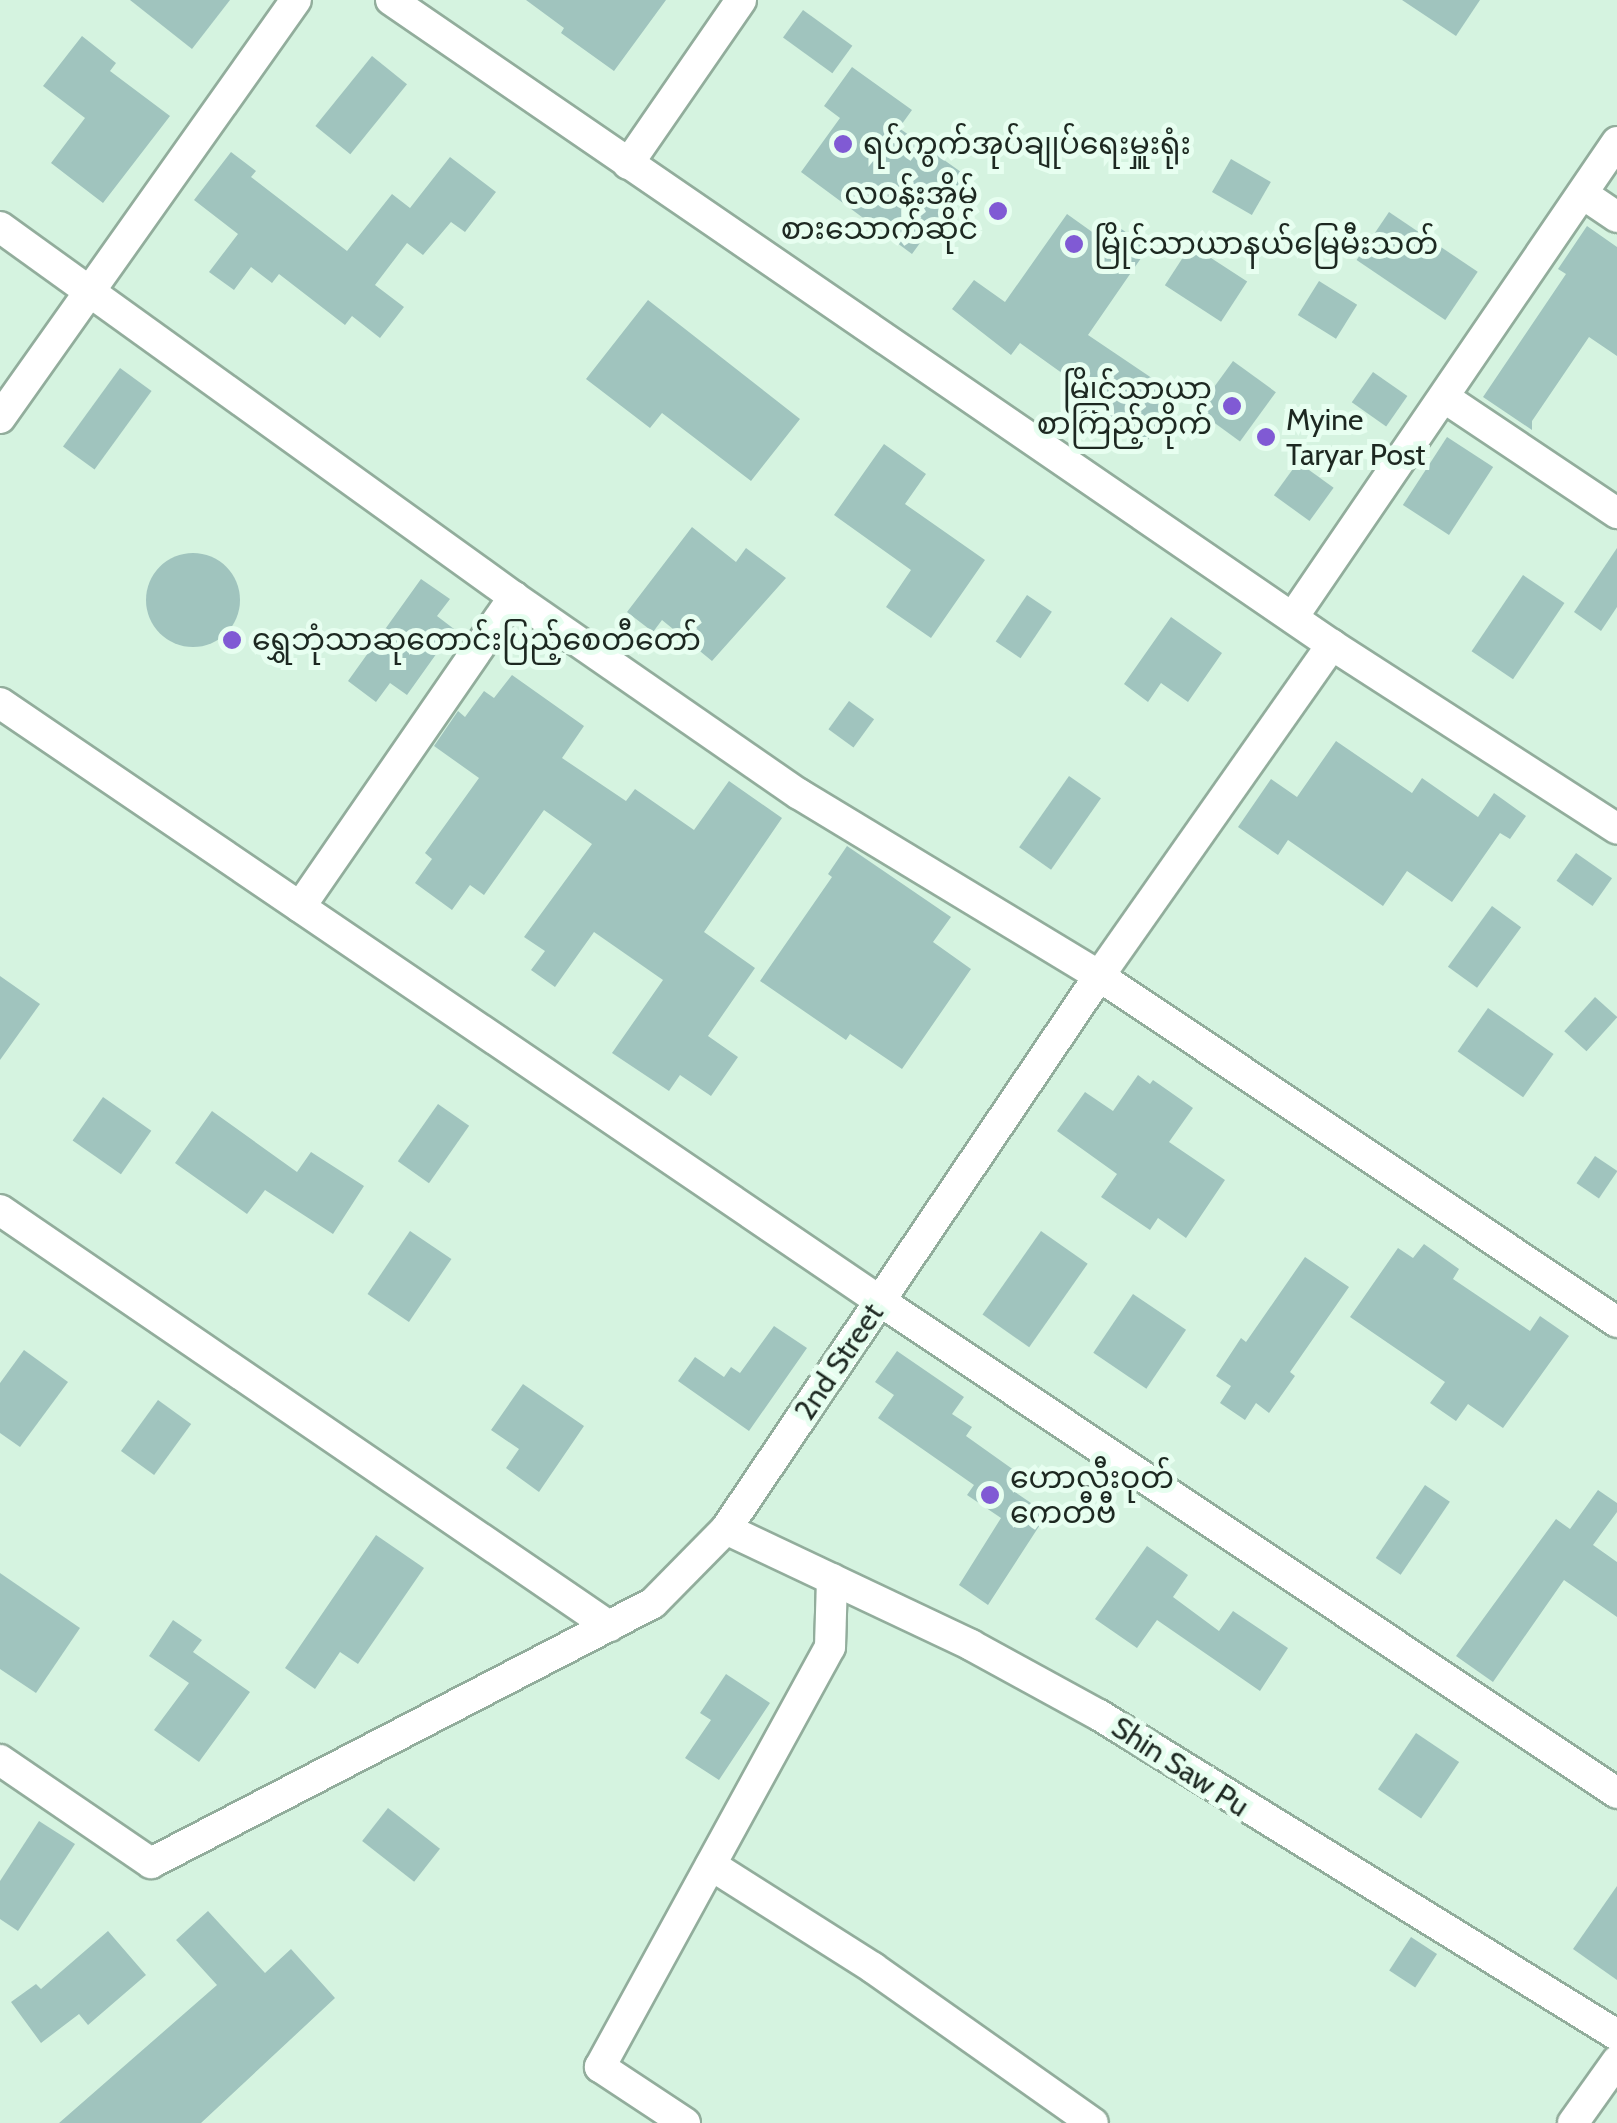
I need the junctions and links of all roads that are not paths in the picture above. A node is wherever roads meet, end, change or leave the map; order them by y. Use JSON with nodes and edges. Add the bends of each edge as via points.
{"nodes":[{"id":1,"x":296,"y":0,"type":"edge"},
{"id":2,"x":391,"y":0,"type":"edge"},
{"id":3,"x":741,"y":0,"type":"edge"},
{"id":4,"x":1617,"y":142,"type":"edge"},
{"id":5,"x":628,"y":164,"type":"junction"},
{"id":6,"x":1582,"y":194,"type":"junction"},
{"id":7,"x":1617,"y":217,"type":"edge"},
{"id":8,"x":0,"y":227,"type":"edge"},
{"id":9,"x":91,"y":289,"type":"junction"},
{"id":10,"x":1445,"y":398,"type":"junction"},
{"id":11,"x":0,"y":418,"type":"edge"},
{"id":12,"x":1617,"y":512,"type":"edge"},
{"id":13,"x":514,"y":598,"type":"junction"},
{"id":14,"x":1293,"y":617,"type":"junction"},
{"id":15,"x":1332,"y":645,"type":"junction"},
{"id":16,"x":0,"y":703,"type":"edge"},
{"id":17,"x":1617,"y":828,"type":"edge"},
{"id":18,"x":300,"y":907,"type":"junction"},
{"id":19,"x":1099,"y":976,"type":"junction"},
{"id":20,"x":0,"y":1210,"type":"edge"},
{"id":21,"x":880,"y":1301,"type":"junction"},
{"id":22,"x":1617,"y":1322,"type":"edge"},
{"id":23,"x":726,"y":1530,"type":"junction"},
{"id":24,"x":832,"y":1579,"type":"junction"},
{"id":25,"x":609,"y":1626,"type":"junction"},
{"id":26,"x":0,"y":1760,"type":"edge"},
{"id":27,"x":1617,"y":1792,"type":"edge"},
{"id":28,"x":711,"y":1864,"type":"junction"},
{"id":29,"x":1617,"y":2035,"type":"edge"},
{"id":30,"x":1617,"y":2061,"type":"edge"},
{"id":31,"x":685,"y":2123,"type":"edge"},
{"id":32,"x":1093,"y":2123,"type":"edge"},
{"id":33,"x":1573,"y":2123,"type":"edge"}],
"edges":[{"from":1,"to":9,"type":"street"},
{"from":2,"to":5,"type":"street"},
{"from":3,"to":5,"type":"street"},
{"from":4,"to":6,"type":"street"},
{"from":5,"to":14,"type":"street"},
{"from":6,"to":7,"type":"street"},
{"from":6,"to":10,"type":"street"},
{"from":8,"to":9,"type":"street"},
{"from":9,"to":11,"type":"street"},
{"from":9,"to":13,"type":"street"},
{"from":10,"to":12,"type":"street"},
{"from":10,"to":14,"type":"street"},
{"from":13,"to":18,"type":"street"},
{"from":13,"to":19,"type":"street","via":[[799,794]]},
{"from":14,"to":15,"type":"street"},
{"from":15,"to":17,"type":"street"},
{"from":15,"to":19,"type":"street","name":"2nd Street"},
{"from":16,"to":18,"type":"street"},
{"from":18,"to":21,"type":"street"},
{"from":19,"to":21,"type":"street","name":"2nd Street"},
{"from":19,"to":22,"type":"street"},
{"from":20,"to":25,"type":"street"},
{"from":21,"to":23,"type":"street","name":"2nd Street"},
{"from":21,"to":27,"type":"street"},
{"from":23,"to":24,"type":"street","name":"Shin Saw Pu"},
{"from":23,"to":25,"type":"street","name":"2nd Street","via":[[653,1603]]},
{"from":24,"to":28,"type":"street","via":[[830,1647]]},
{"from":24,"to":29,"type":"street","name":"Shin Saw Pu","via":[[1100,1715]]},
{"from":25,"to":26,"type":"street","name":"2nd Street","via":[[151,1863]]},
{"from":28,"to":31,"type":"street","via":[[600,2067]]},
{"from":28,"to":32,"type":"street"},
{"from":30,"to":33,"type":"street"}]}
